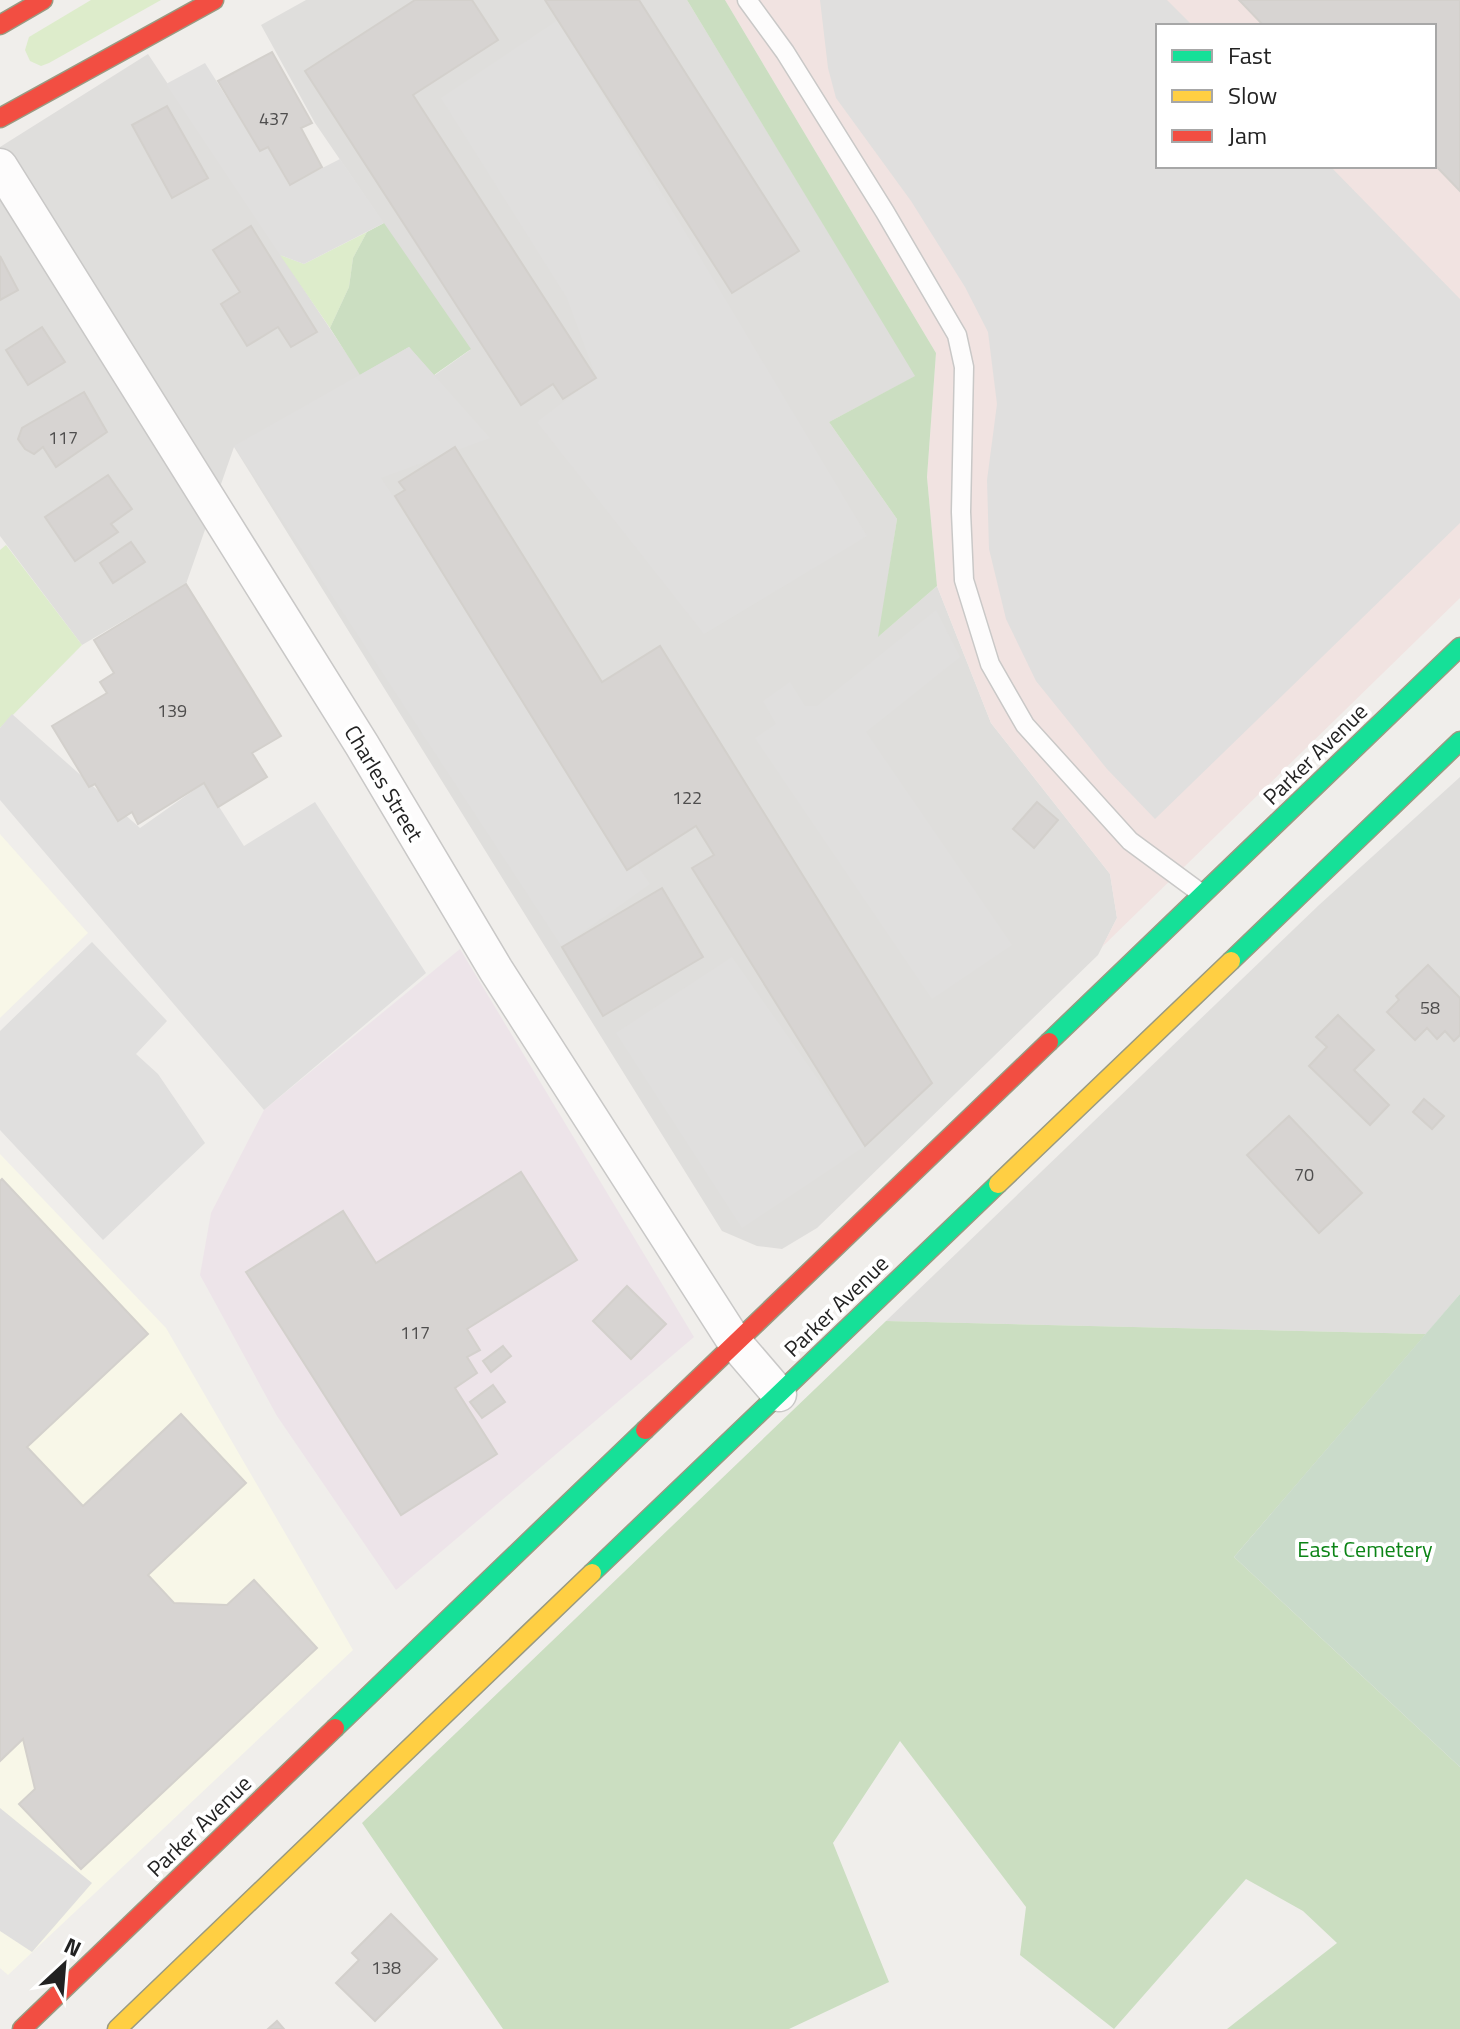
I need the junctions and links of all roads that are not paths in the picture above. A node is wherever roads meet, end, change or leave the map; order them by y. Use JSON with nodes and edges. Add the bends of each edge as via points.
{"nodes":[{"id":1,"x":43,"y":0,"type":"edge"},
{"id":2,"x":214,"y":0,"type":"edge"},
{"id":3,"x":747,"y":0,"type":"edge"},
{"id":4,"x":0,"y":25,"type":"edge"},
{"id":5,"x":0,"y":118,"type":"edge"},
{"id":6,"x":0,"y":166,"type":"edge"},
{"id":7,"x":1460,"y":647,"type":"edge"},
{"id":8,"x":1460,"y":741,"type":"edge"},
{"id":9,"x":1207,"y":899,"type":"junction"},
{"id":10,"x":736,"y":1344,"type":"junction"},
{"id":11,"x":779,"y":1394,"type":"junction"},
{"id":12,"x":0,"y":2025,"type":"edge"},
{"id":13,"x":5,"y":2029,"type":"edge"},
{"id":14,"x":22,"y":2029,"type":"edge"},
{"id":15,"x":117,"y":2029,"type":"edge"}],
"edges":[{"from":1,"to":4,"type":"street"},
{"from":2,"to":5,"type":"street"},
{"from":3,"to":9,"type":"lane","via":[[878,200],[957,335],[964,367],[964,580],[990,664],[1025,725],[1130,841]]},
{"from":6,"to":10,"type":"street","name":"Charles Street","via":[[362,745],[496,970]]},
{"from":7,"to":9,"type":"street","name":"Parker Avenue"},
{"from":8,"to":11,"type":"street","name":"Parker Avenue","via":[[1245,937]]},
{"from":9,"to":10,"type":"street","name":"Parker Avenue"},
{"from":10,"to":11,"type":"street","name":"Charles Street"},
{"from":10,"to":14,"type":"street","name":"Parker Avenue","via":[[413,1662]]},
{"from":11,"to":15,"type":"street","name":"Parker Avenue","via":[[450,1700]]},
{"from":12,"to":13,"type":"street"}]}
